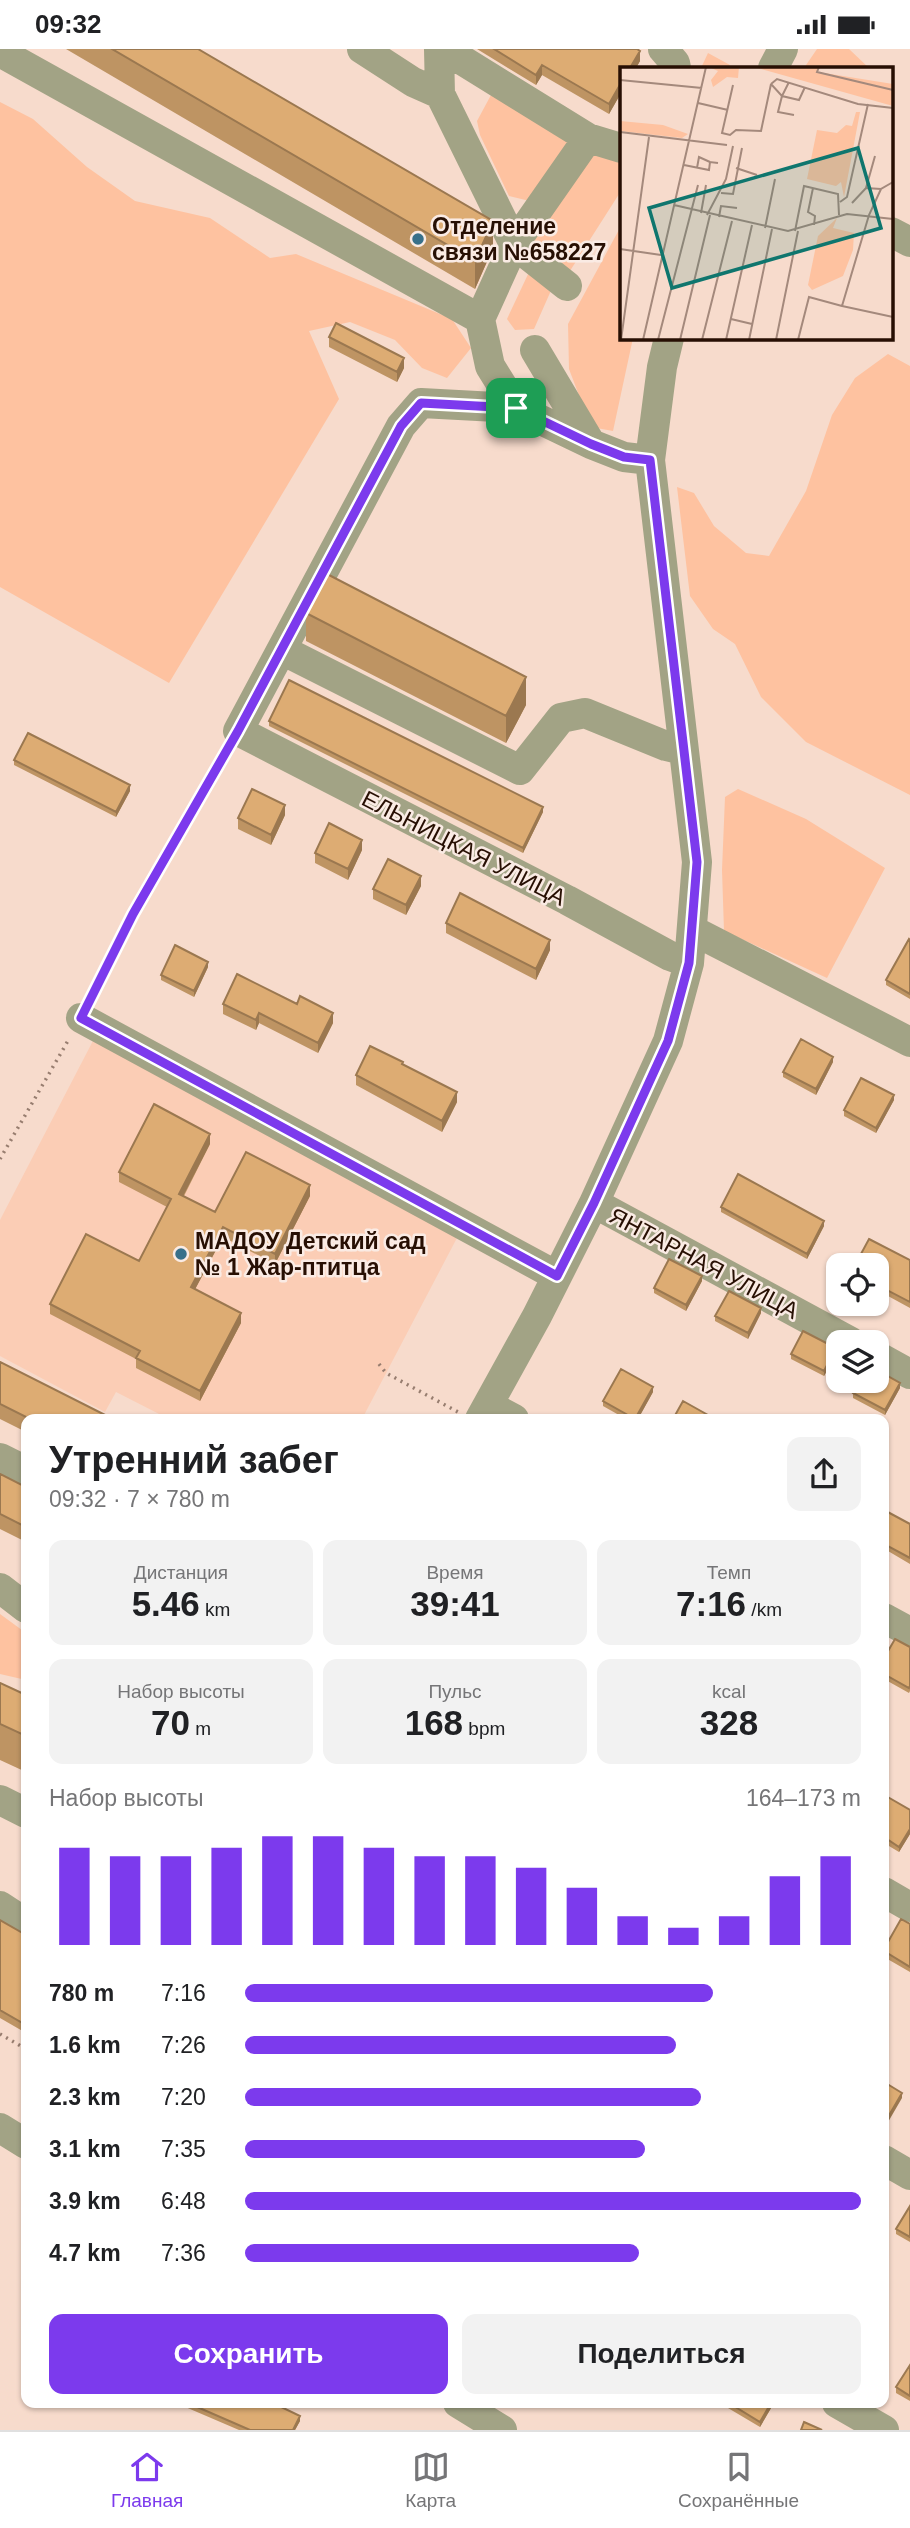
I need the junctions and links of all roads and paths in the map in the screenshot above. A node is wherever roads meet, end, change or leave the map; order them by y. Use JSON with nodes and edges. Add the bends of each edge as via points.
{"nodes":[{"id":1,"x":362,"y":49,"type":"edge"},
{"id":2,"x":442,"y":49,"type":"edge"},
{"id":3,"x":663,"y":49,"type":"edge"},
{"id":4,"x":783,"y":49,"type":"edge"},
{"id":5,"x":0,"y":53,"type":"edge"},
{"id":6,"x":676,"y":67,"type":"edge"},
{"id":7,"x":774,"y":67,"type":"edge"},
{"id":8,"x":440,"y":94,"type":"junction"},
{"id":9,"x":588,"y":138,"type":"junction"},
{"id":10,"x":620,"y":148,"type":"edge"},
{"id":11,"x":892,"y":233,"type":"edge"},
{"id":12,"x":910,"y":243,"type":"edge"},
{"id":13,"x":514,"y":244,"type":"junction"},
{"id":14,"x":567,"y":286,"type":"dead end"},
{"id":15,"x":480,"y":319,"type":"junction"},
{"id":16,"x":669,"y":339,"type":"edge"},
{"id":17,"x":536,"y":350,"type":"dead end"},
{"id":18,"x":516,"y":408,"type":"junction"},
{"id":19,"x":591,"y":444,"type":"junction"},
{"id":20,"x":650,"y":460,"type":"junction"},
{"id":21,"x":282,"y":650,"type":"junction"},
{"id":22,"x":238,"y":731,"type":"junction"},
{"id":23,"x":683,"y":750,"type":"junction"},
{"id":24,"x":692,"y":930,"type":"junction"},
{"id":25,"x":689,"y":963,"type":"junction"},
{"id":26,"x":81,"y":1018,"type":"junction"},
{"id":27,"x":910,"y":1042,"type":"edge"},
{"id":28,"x":0,"y":1159,"type":"edge"},
{"id":29,"x":594,"y":1203,"type":"junction"},
{"id":30,"x":557,"y":1276,"type":"junction"},
{"id":31,"x":829,"y":1330,"type":"edge"},
{"id":32,"x":889,"y":1363,"type":"edge"},
{"id":33,"x":379,"y":1364,"type":"dead end"},
{"id":34,"x":910,"y":1374,"type":"edge"},
{"id":35,"x":478,"y":1414,"type":"edge"},
{"id":36,"x":0,"y":1458,"type":"edge"},
{"id":37,"x":21,"y":1468,"type":"edge"},
{"id":38,"x":0,"y":1588,"type":"edge"},
{"id":39,"x":21,"y":1604,"type":"edge"},
{"id":40,"x":889,"y":1621,"type":"edge"},
{"id":41,"x":910,"y":1632,"type":"edge"},
{"id":42,"x":0,"y":1800,"type":"edge"},
{"id":43,"x":21,"y":1810,"type":"edge"},
{"id":44,"x":889,"y":1895,"type":"edge"},
{"id":45,"x":0,"y":1906,"type":"edge"},
{"id":46,"x":910,"y":1907,"type":"edge"},
{"id":47,"x":21,"y":1920,"type":"edge"},
{"id":48,"x":0,"y":2034,"type":"edge"},
{"id":49,"x":21,"y":2046,"type":"edge"},
{"id":50,"x":0,"y":2128,"type":"edge"},
{"id":51,"x":21,"y":2141,"type":"edge"},
{"id":52,"x":889,"y":2163,"type":"edge"},
{"id":53,"x":910,"y":2175,"type":"edge"},
{"id":54,"x":466,"y":2408,"type":"edge"},
{"id":55,"x":846,"y":2408,"type":"edge"},
{"id":56,"x":502,"y":2430,"type":"edge"},
{"id":57,"x":884,"y":2430,"type":"edge"}],
"edges":[{"from":1,"to":8,"type":"street"},
{"from":2,"to":8,"type":"street"},
{"from":2,"to":9,"type":"street"},
{"from":3,"to":6,"type":"street"},
{"from":4,"to":7,"type":"street"},
{"from":5,"to":15,"type":"street"},
{"from":8,"to":13,"type":"street"},
{"from":9,"to":10,"type":"street"},
{"from":9,"to":13,"type":"street"},
{"from":11,"to":12,"type":"street"},
{"from":13,"to":14,"type":"street"},
{"from":13,"to":15,"type":"street"},
{"from":15,"to":18,"type":"street","via":[[490,366]]},
{"from":16,"to":20,"type":"street"},
{"from":17,"to":19,"type":"street"},
{"from":18,"to":19,"type":"street"},
{"from":18,"to":21,"type":"street","via":[[421,403],[401,426]]},
{"from":19,"to":20,"type":"street","via":[[624,457]]},
{"from":20,"to":23,"type":"street"},
{"from":21,"to":22,"type":"street"},
{"from":21,"to":23,"type":"street","via":[[520,770],[561,718],[585,713]]},
{"from":22,"to":25,"type":"street","name":"ЕЛЬНИЦКАЯ УЛИЦА"},
{"from":22,"to":26,"type":"path","via":[[133,914]]},
{"from":23,"to":24,"type":"street","via":[[697,862]]},
{"from":24,"to":25,"type":"street"},
{"from":24,"to":27,"type":"street"},
{"from":25,"to":29,"type":"street","via":[[668,1041]]},
{"from":26,"to":28,"type":"path"},
{"from":26,"to":30,"type":"street"},
{"from":29,"to":30,"type":"street"},
{"from":29,"to":31,"type":"street","name":"ЯНТАРНАЯ УЛИЦА"},
{"from":30,"to":35,"type":"street"},
{"from":32,"to":34,"type":"street"},
{"from":33,"to":35,"type":"path","via":[[386,1373]]},
{"from":36,"to":37,"type":"street"},
{"from":38,"to":39,"type":"street"},
{"from":40,"to":41,"type":"street"},
{"from":42,"to":43,"type":"street"},
{"from":44,"to":46,"type":"street"},
{"from":45,"to":47,"type":"street"},
{"from":48,"to":49,"type":"path"},
{"from":50,"to":51,"type":"street"},
{"from":52,"to":53,"type":"street"},
{"from":54,"to":56,"type":"street"},
{"from":55,"to":57,"type":"street"}]}
